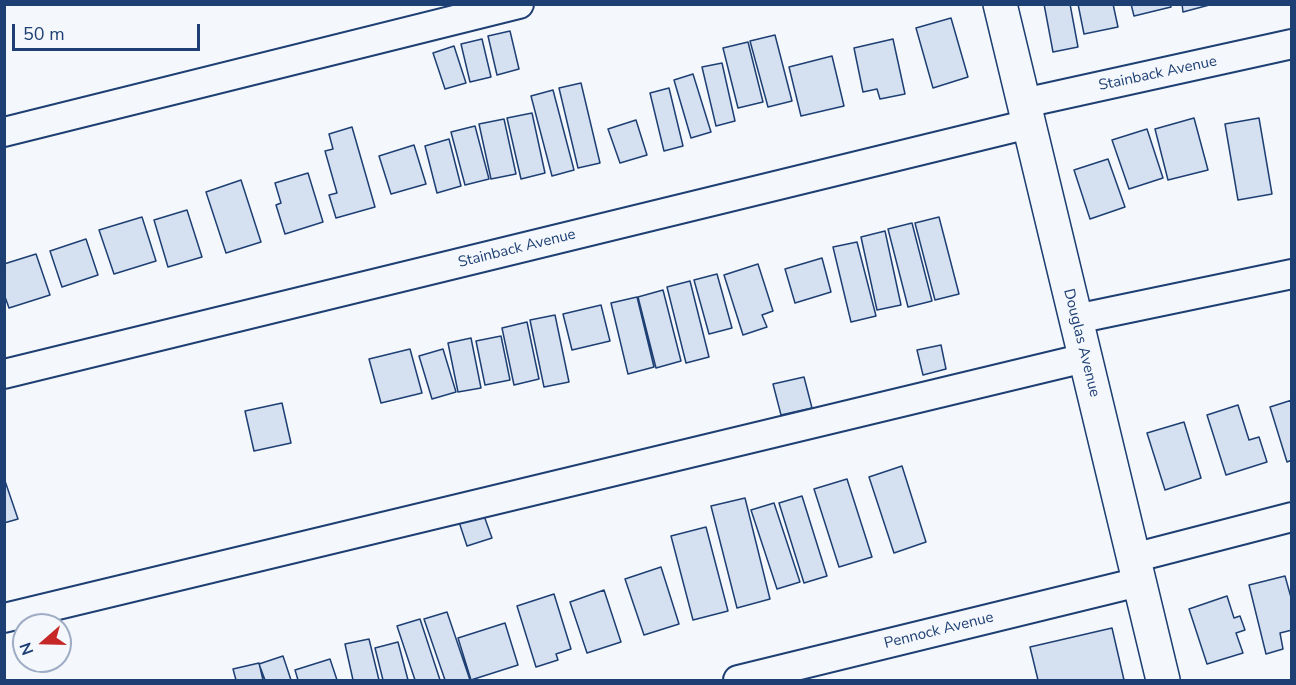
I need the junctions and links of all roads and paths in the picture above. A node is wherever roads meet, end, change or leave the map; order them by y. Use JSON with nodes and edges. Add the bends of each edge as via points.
{"nodes":[{"id":1,"x":519,"y":4,"type":"edge"},
{"id":2,"x":1000,"y":4,"type":"edge"},
{"id":3,"x":1292,"y":44,"type":"edge"},
{"id":4,"x":1026,"y":113,"type":"junction"},
{"id":5,"x":4,"y":132,"type":"edge"},
{"id":6,"x":1292,"y":274,"type":"edge"},
{"id":7,"x":1076,"y":319,"type":"junction"},
{"id":8,"x":1085,"y":358,"type":"junction"},
{"id":9,"x":4,"y":374,"type":"edge"},
{"id":10,"x":1292,"y":517,"type":"edge"},
{"id":11,"x":1136,"y":570,"type":"junction"},
{"id":12,"x":4,"y":618,"type":"edge"},
{"id":13,"x":738,"y":681,"type":"edge"},
{"id":14,"x":1163,"y":681,"type":"edge"}],
"edges":[{"from":1,"to":5,"type":"street"},
{"from":2,"to":4,"type":"main road","name":"Douglas Avenue"},
{"from":3,"to":4,"type":"street","name":"Stainback Avenue"},
{"from":4,"to":7,"type":"main road","name":"Douglas Avenue"},
{"from":4,"to":9,"type":"street","name":"Stainback Avenue"},
{"from":6,"to":7,"type":"street"},
{"from":7,"to":8,"type":"main road","name":"Douglas Avenue"},
{"from":8,"to":11,"type":"main road","name":"Douglas Avenue"},
{"from":8,"to":12,"type":"street"},
{"from":10,"to":11,"type":"street","name":"Pennock Avenue"},
{"from":11,"to":13,"type":"street","name":"Pennock Avenue"},
{"from":11,"to":14,"type":"main road","name":"Douglas Avenue"}]}
